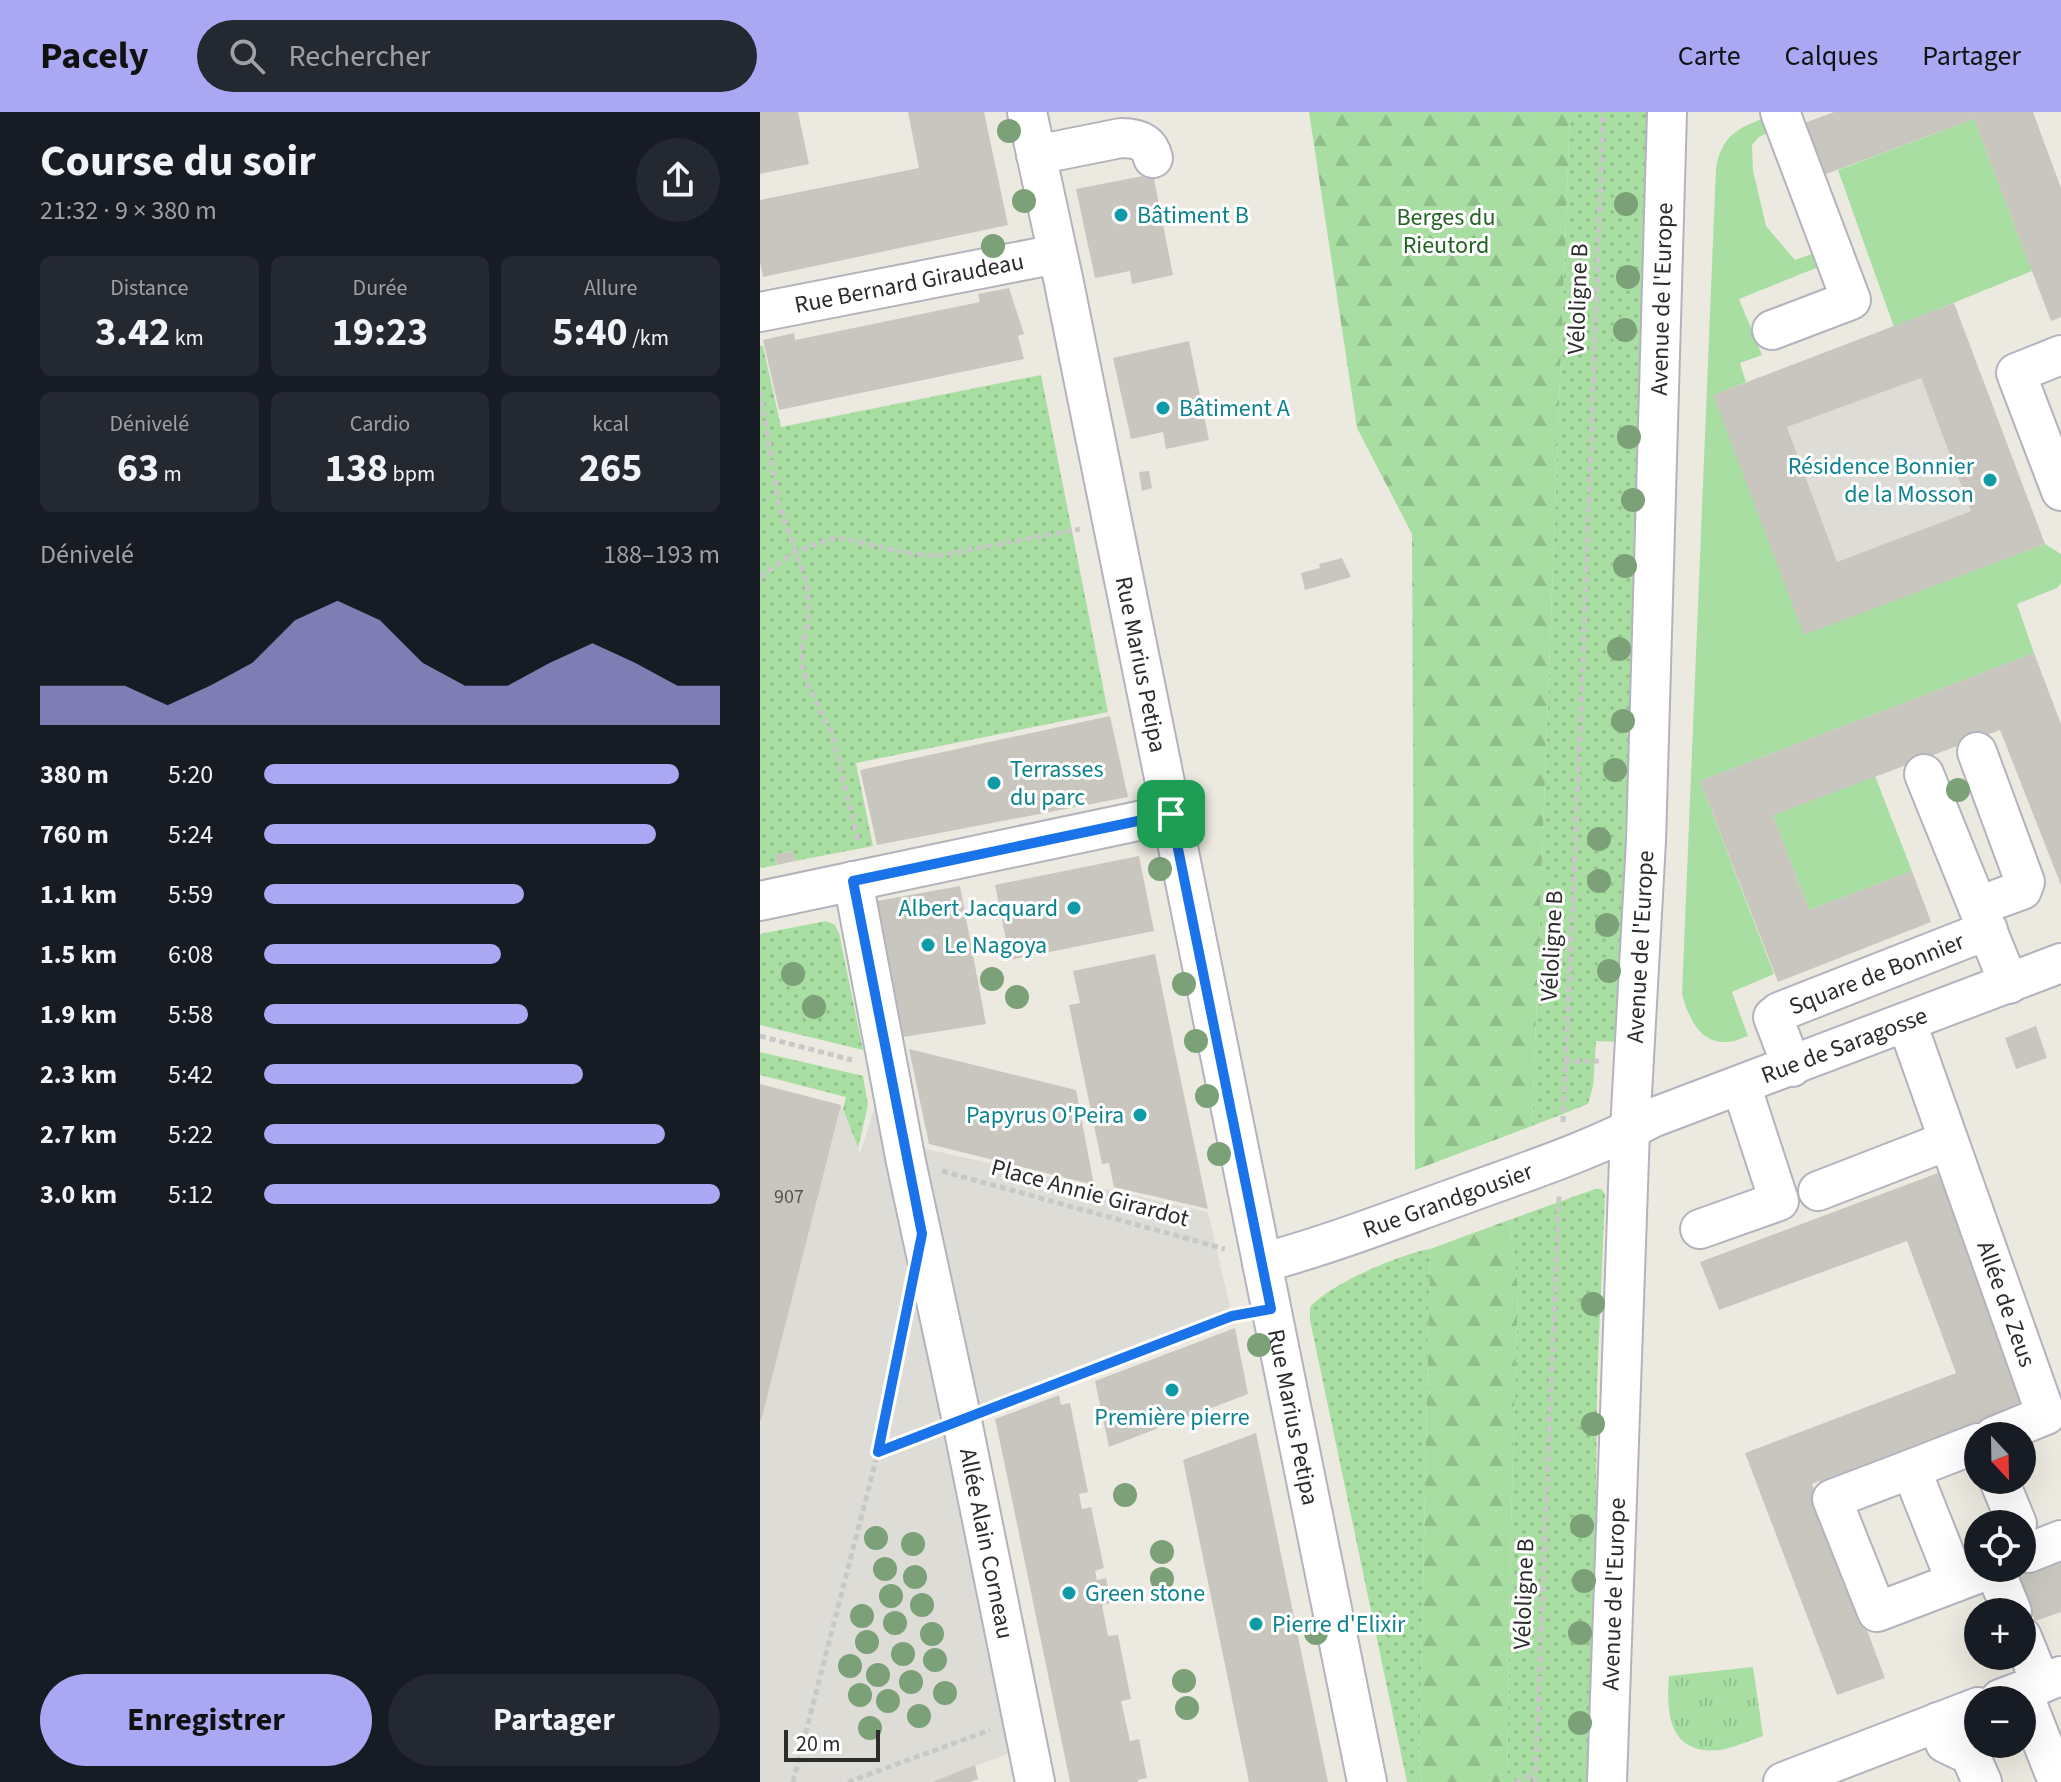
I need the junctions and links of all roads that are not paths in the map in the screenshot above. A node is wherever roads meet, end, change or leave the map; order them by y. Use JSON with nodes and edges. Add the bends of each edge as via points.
{"nodes":[{"id":1,"x":1027,"y":112,"type":"edge"},
{"id":2,"x":1667,"y":112,"type":"edge"},
{"id":3,"x":1780,"y":112,"type":"edge"},
{"id":4,"x":1036,"y":155,"type":"junction"},
{"id":5,"x":1153,"y":158,"type":"dead end"},
{"id":6,"x":1057,"y":254,"type":"junction"},
{"id":7,"x":760,"y":312,"type":"edge"},
{"id":8,"x":1772,"y":330,"type":"dead end"},
{"id":9,"x":2061,"y":355,"type":"edge"},
{"id":10,"x":2061,"y":491,"type":"edge"},
{"id":11,"x":1977,"y":752,"type":"dead end"},
{"id":12,"x":1924,"y":774,"type":"dead end"},
{"id":13,"x":1171,"y":814,"type":"junction"},
{"id":14,"x":853,"y":881,"type":"junction"},
{"id":15,"x":760,"y":901,"type":"edge"},
{"id":16,"x":1983,"y":918,"type":"junction"},
{"id":17,"x":2061,"y":963,"type":"edge"},
{"id":18,"x":2009,"y":984,"type":"junction"},
{"id":19,"x":1907,"y":1023,"type":"junction"},
{"id":20,"x":1792,"y":1067,"type":"junction"},
{"id":21,"x":1741,"y":1085,"type":"junction"},
{"id":22,"x":1630,"y":1130,"type":"junction"},
{"id":23,"x":1947,"y":1141,"type":"junction"},
{"id":24,"x":1818,"y":1191,"type":"dead end"},
{"id":25,"x":1700,"y":1229,"type":"dead end"},
{"id":26,"x":1262,"y":1263,"type":"junction"},
{"id":27,"x":2029,"y":1422,"type":"edge"},
{"id":28,"x":1964,"y":1448,"type":"edge"},
{"id":29,"x":1911,"y":1469,"type":"junction"},
{"id":30,"x":1964,"y":1579,"type":"edge"},
{"id":31,"x":1956,"y":1582,"type":"junction"},
{"id":32,"x":2036,"y":1708,"type":"edge"},
{"id":33,"x":1964,"y":1712,"type":"edge"},
{"id":34,"x":1938,"y":1722,"type":"junction"},
{"id":35,"x":1027,"y":1779,"type":"edge"},
{"id":36,"x":1367,"y":1782,"type":"edge"},
{"id":37,"x":1607,"y":1782,"type":"edge"},
{"id":38,"x":1783,"y":1782,"type":"edge"},
{"id":39,"x":1982,"y":1782,"type":"edge"},
{"id":40,"x":2058,"y":1782,"type":"edge"}],
"edges":[{"from":1,"to":4,"type":"street","name":"Rue Marius Petipa"},
{"from":2,"to":22,"type":"street","name":"Avenue de l'Europe","via":[[1647,826]]},
{"from":3,"to":8,"type":"street","via":[[1851,300]]},
{"from":4,"to":5,"type":"street","via":[[1133,138],[1148,146]]},
{"from":4,"to":6,"type":"street","name":"Rue Marius Petipa"},
{"from":6,"to":7,"type":"street","name":"Rue Bernard Giraudeau"},
{"from":6,"to":13,"type":"street","name":"Rue Marius Petipa"},
{"from":9,"to":10,"type":"street","via":[[2016,373]]},
{"from":11,"to":16,"type":"street","name":"Square de Bonnier","via":[[2025,882],[2022,890]]},
{"from":12,"to":16,"type":"street","name":"Square de Bonnier"},
{"from":13,"to":14,"type":"street"},
{"from":13,"to":26,"type":"street","name":"Rue Marius Petipa"},
{"from":14,"to":15,"type":"street"},
{"from":14,"to":35,"type":"street","name":"Allée Alain Corneau","via":[[1021,1719]]},
{"from":16,"to":18,"type":"street","name":"Square de Bonnier"},
{"from":16,"to":20,"type":"street","name":"Square de Bonnier","via":[[1779,1012],[1773,1017]]},
{"from":17,"to":18,"type":"street","name":"Rue de Saragosse"},
{"from":18,"to":19,"type":"street","name":"Rue de Saragosse"},
{"from":19,"to":20,"type":"street","name":"Rue de Saragosse"},
{"from":19,"to":23,"type":"street","name":"Allée de Zeus"},
{"from":20,"to":21,"type":"street","name":"Rue de Saragosse"},
{"from":21,"to":22,"type":"street","name":"Rue de Saragosse"},
{"from":21,"to":25,"type":"street","via":[[1779,1201]]},
{"from":22,"to":26,"type":"street","name":"Rue Grandgousier","via":[[1320,1248]]},
{"from":22,"to":37,"type":"street","name":"Avenue de l'Europe"},
{"from":23,"to":24,"type":"street"},
{"from":23,"to":27,"type":"street","name":"Allée de Zeus","via":[[2046,1415]]},
{"from":26,"to":36,"type":"street","name":"Rue Marius Petipa"},
{"from":28,"to":29,"type":"street"},
{"from":29,"to":31,"type":"street"},
{"from":29,"to":31,"type":"street","via":[[1832,1499],[1877,1612]]},
{"from":30,"to":31,"type":"street"},
{"from":32,"to":40,"type":"street"},
{"from":33,"to":34,"type":"street"},
{"from":34,"to":38,"type":"street"},
{"from":34,"to":39,"type":"street","via":[[1945,1743],[1970,1755]]}]}
